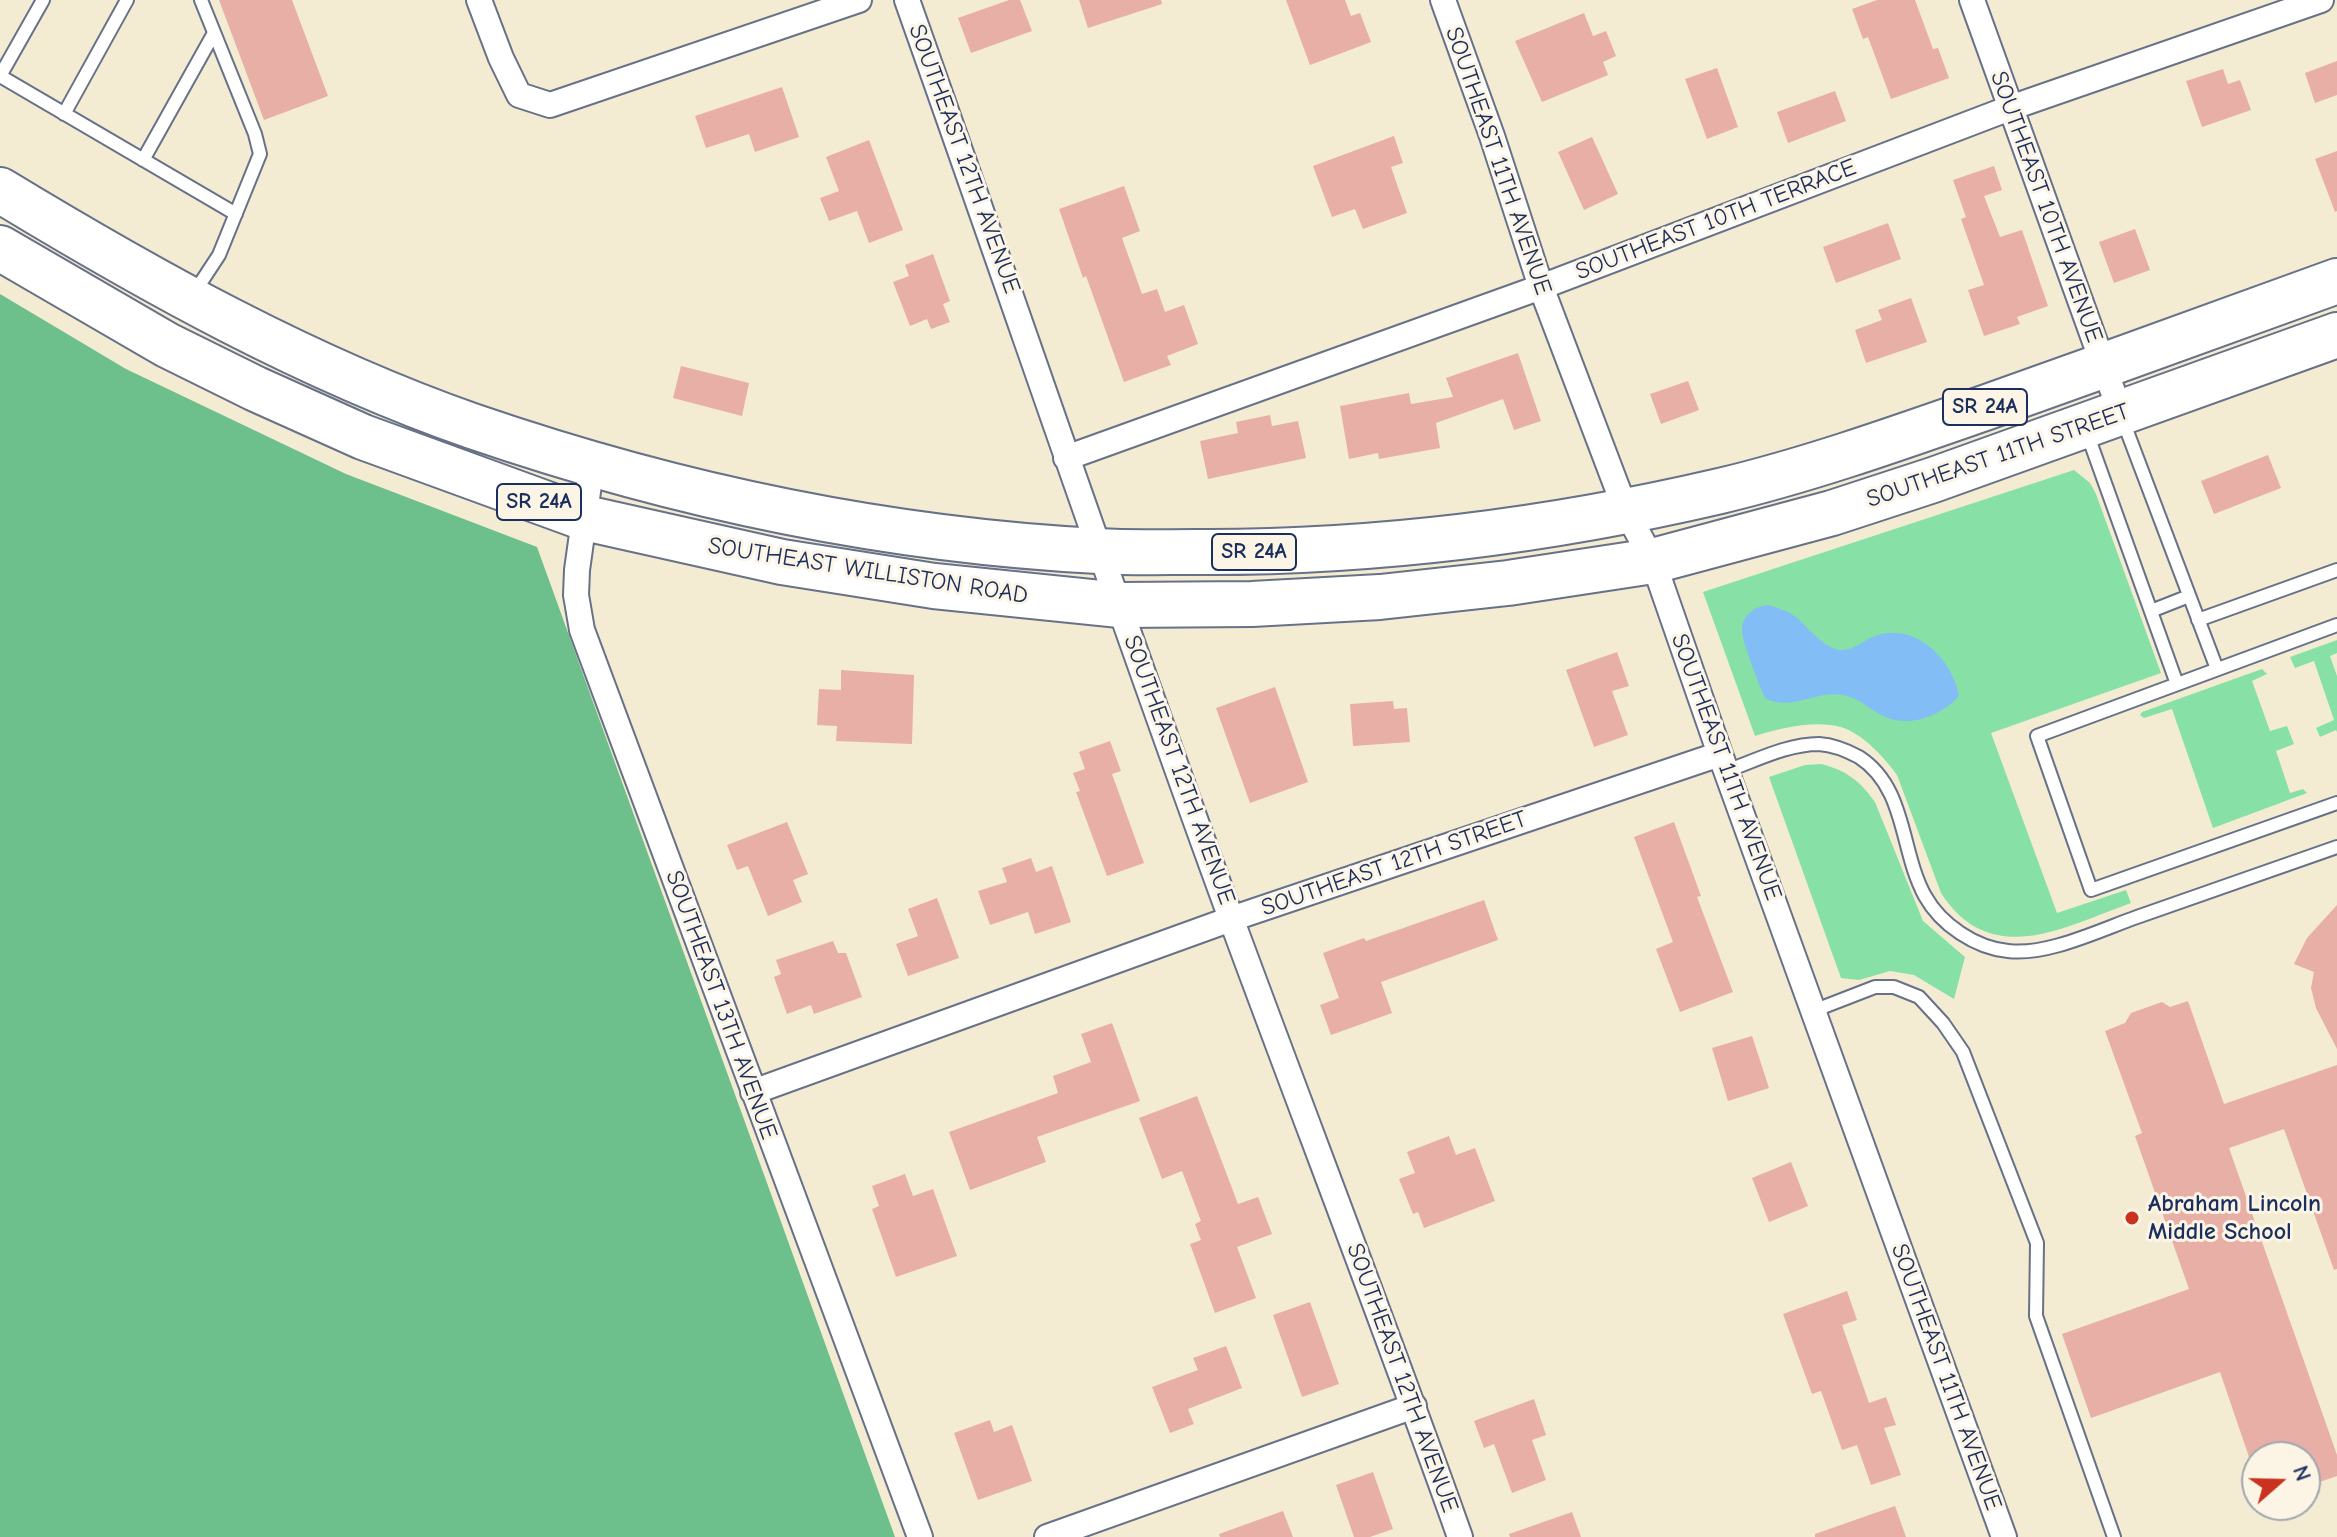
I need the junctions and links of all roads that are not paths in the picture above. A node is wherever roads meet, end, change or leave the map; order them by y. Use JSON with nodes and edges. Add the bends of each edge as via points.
{"nodes":[{"id":1,"x":43,"y":0,"type":"edge"},
{"id":2,"x":127,"y":0,"type":"edge"},
{"id":3,"x":201,"y":0,"type":"edge"},
{"id":4,"x":479,"y":0,"type":"edge"},
{"id":5,"x":859,"y":0,"type":"edge"},
{"id":6,"x":907,"y":0,"type":"edge"},
{"id":7,"x":1443,"y":0,"type":"edge"},
{"id":8,"x":1972,"y":0,"type":"edge"},
{"id":9,"x":2321,"y":0,"type":"edge"},
{"id":10,"x":214,"y":33,"type":"junction"},
{"id":11,"x":0,"y":76,"type":"edge"},
{"id":12,"x":2010,"y":108,"type":"junction"},
{"id":13,"x":64,"y":114,"type":"junction"},
{"id":14,"x":143,"y":160,"type":"junction"},
{"id":15,"x":0,"y":190,"type":"edge"},
{"id":16,"x":236,"y":214,"type":"junction"},
{"id":17,"x":0,"y":248,"type":"edge"},
{"id":18,"x":2337,"y":281,"type":"edge"},
{"id":19,"x":1541,"y":287,"type":"junction"},
{"id":20,"x":190,"y":299,"type":"junction"},
{"id":21,"x":2337,"y":335,"type":"edge"},
{"id":22,"x":167,"y":345,"type":"junction"},
{"id":23,"x":2085,"y":372,"type":"junction"},
{"id":24,"x":2103,"y":420,"type":"junction"},
{"id":25,"x":1066,"y":458,"type":"junction"},
{"id":26,"x":592,"y":463,"type":"junction"},
{"id":27,"x":1626,"y":511,"type":"junction"},
{"id":28,"x":585,"y":518,"type":"junction"},
{"id":29,"x":1101,"y":552,"type":"junction"},
{"id":30,"x":1653,"y":561,"type":"junction"},
{"id":31,"x":2337,"y":570,"type":"edge"},
{"id":32,"x":2189,"y":596,"type":"junction"},
{"id":33,"x":1120,"y":605,"type":"junction"},
{"id":34,"x":2151,"y":611,"type":"junction"},
{"id":35,"x":2198,"y":620,"type":"junction"},
{"id":36,"x":2337,"y":625,"type":"edge"},
{"id":37,"x":2217,"y":669,"type":"junction"},
{"id":38,"x":2177,"y":684,"type":"junction"},
{"id":39,"x":1723,"y":762,"type":"junction"},
{"id":40,"x":2337,"y":803,"type":"edge"},
{"id":41,"x":2337,"y":847,"type":"edge"},
{"id":42,"x":1231,"y":919,"type":"junction"},
{"id":43,"x":1813,"y":1011,"type":"junction"},
{"id":44,"x":753,"y":1092,"type":"junction"},
{"id":45,"x":1414,"y":1406,"type":"junction"},
{"id":46,"x":920,"y":1537,"type":"edge"},
{"id":47,"x":1047,"y":1537,"type":"edge"},
{"id":48,"x":1460,"y":1537,"type":"edge"},
{"id":49,"x":2004,"y":1537,"type":"edge"},
{"id":50,"x":2114,"y":1537,"type":"edge"}],
"edges":[{"from":1,"to":11,"type":"lane"},
{"from":2,"to":13,"type":"lane"},
{"from":3,"to":10,"type":"lane"},
{"from":4,"to":5,"type":"street","via":[[519,95],[550,105]]},
{"from":6,"to":25,"type":"street","name":"SOUTHEAST 12TH AVENUE"},
{"from":7,"to":19,"type":"street","name":"SOUTHEAST 11TH AVENUE"},
{"from":8,"to":12,"type":"street","name":"SOUTHEAST 10TH AVENUE"},
{"from":9,"to":12,"type":"street","name":"SOUTHEAST 10TH TERRACE"},
{"from":10,"to":14,"type":"lane"},
{"from":10,"to":16,"type":"lane","via":[[260,154]]},
{"from":11,"to":13,"type":"lane"},
{"from":12,"to":19,"type":"street","name":"SOUTHEAST 10TH TERRACE"},
{"from":12,"to":23,"type":"street","name":"SOUTHEAST 10TH AVENUE"},
{"from":13,"to":14,"type":"lane"},
{"from":14,"to":16,"type":"lane"},
{"from":15,"to":20,"type":"highway","name":"SOUTHEAST WILLISTON ROAD","number":"SR 24A"},
{"from":16,"to":20,"type":"lane","via":[[219,255]]},
{"from":17,"to":22,"type":"highway","name":"SOUTHEAST WILLISTON ROAD","number":"SR 24A"},
{"from":18,"to":23,"type":"highway","name":"SOUTHEAST 11TH STREET","number":"SR 24A"},
{"from":19,"to":25,"type":"street","name":"SOUTHEAST 10TH TERRACE"},
{"from":19,"to":27,"type":"street","name":"SOUTHEAST 11TH AVENUE"},
{"from":20,"to":22,"type":"highway"},
{"from":20,"to":26,"type":"highway","name":"SOUTHEAST WILLISTON ROAD","number":"SR 24A","via":[[385,392]]},
{"from":21,"to":24,"type":"highway","name":"SOUTHEAST 11TH STREET","number":"SR 24A"},
{"from":22,"to":28,"type":"highway","name":"SOUTHEAST WILLISTON ROAD","number":"SR 24A","via":[[363,437]]},
{"from":23,"to":24,"type":"highway"},
{"from":23,"to":27,"type":"highway","name":"SOUTHEAST 11TH STREET","number":"SR 24A","via":[[1822,463]]},
{"from":24,"to":30,"type":"highway","name":"SOUTHEAST 11TH STREET","number":"SR 24A","via":[[1832,513]]},
{"from":24,"to":32,"type":"lane"},
{"from":24,"to":34,"type":"lane"},
{"from":25,"to":29,"type":"street","name":"SOUTHEAST 12TH AVENUE"},
{"from":26,"to":28,"type":"street","name":"SOUTHEAST 13TH AVENUE"},
{"from":26,"to":29,"type":"highway","name":"SOUTHEAST WILLISTON ROAD","number":"SR 24A","via":[[764,508],[1000,543]]},
{"from":27,"to":29,"type":"highway","name":"SOUTHEAST WILLISTON ROAD","number":"SR 24A","via":[[1495,534],[1369,546]]},
{"from":27,"to":30,"type":"street","name":"SOUTHEAST 11TH AVENUE"},
{"from":28,"to":33,"type":"highway","name":"SOUTHEAST WILLISTON ROAD","number":"SR 24A","via":[[782,562],[934,586]]},
{"from":28,"to":44,"type":"street","name":"SOUTHEAST 13TH AVENUE","via":[[576,595],[582,630]]},
{"from":29,"to":33,"type":"street","name":"SOUTHEAST 12TH AVENUE"},
{"from":30,"to":33,"type":"highway","name":"SOUTHEAST WILLISTON ROAD","number":"SR 24A","via":[[1380,597]]},
{"from":30,"to":39,"type":"street","name":"SOUTHEAST 11TH AVENUE"},
{"from":31,"to":35,"type":"lane"},
{"from":32,"to":34,"type":"lane"},
{"from":32,"to":35,"type":"lane"},
{"from":33,"to":42,"type":"street","name":"SOUTHEAST 12TH AVENUE"},
{"from":34,"to":38,"type":"lane"},
{"from":35,"to":37,"type":"lane"},
{"from":36,"to":37,"type":"lane"},
{"from":37,"to":38,"type":"lane"},
{"from":38,"to":40,"type":"lane","via":[[2037,736],[2091,890]]},
{"from":39,"to":41,"type":"lane","via":[[1819,744],[1841,747],[1862,759],[1892,796],[1924,895],[1935,910],[1972,940],[2012,952],[2062,943]]},
{"from":39,"to":42,"type":"street","name":"SOUTHEAST 12TH STREET"},
{"from":39,"to":43,"type":"street","name":"SOUTHEAST 11TH AVENUE"},
{"from":42,"to":44,"type":"street","name":"SOUTHEAST 12TH STREET"},
{"from":42,"to":45,"type":"street","name":"SOUTHEAST 12TH AVENUE"},
{"from":43,"to":49,"type":"street","name":"SOUTHEAST 11TH AVENUE"},
{"from":43,"to":50,"type":"lane","via":[[1875,987],[1894,987],[1919,997],[1963,1052],[2037,1243],[2036,1316]]},
{"from":44,"to":46,"type":"street","name":"SOUTHEAST 13TH AVENUE"},
{"from":45,"to":47,"type":"street"},
{"from":45,"to":48,"type":"street","name":"SOUTHEAST 12TH AVENUE"}]}
